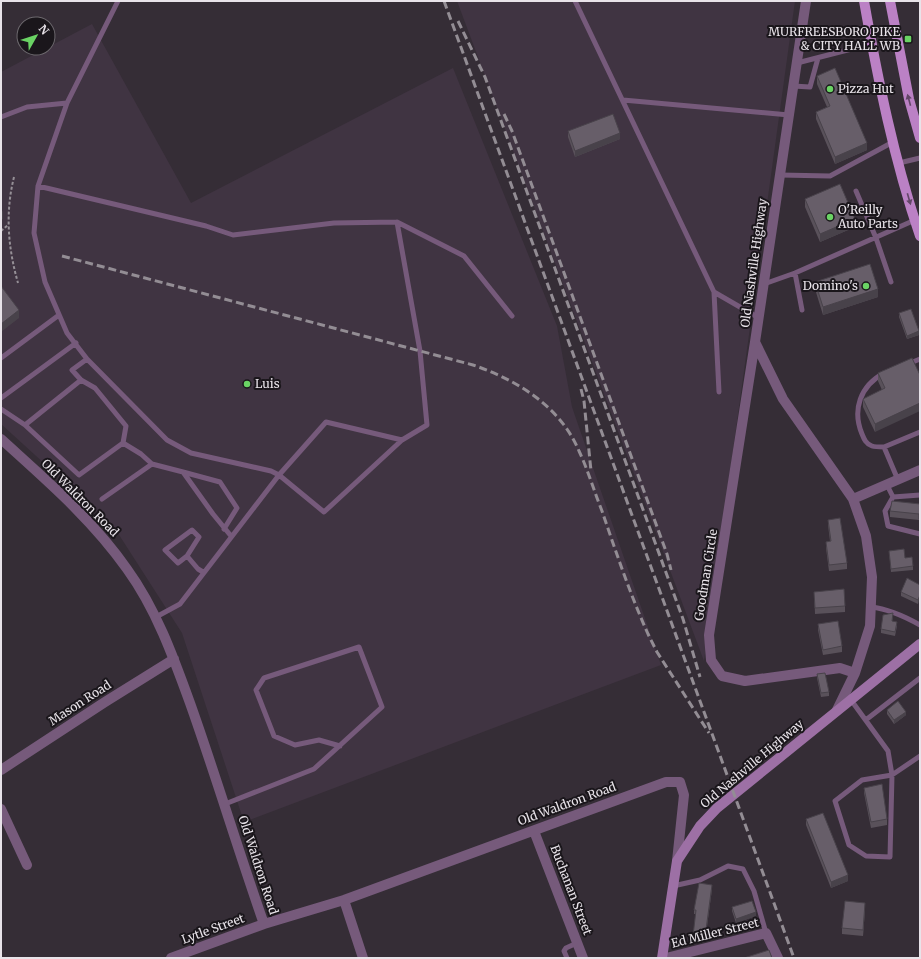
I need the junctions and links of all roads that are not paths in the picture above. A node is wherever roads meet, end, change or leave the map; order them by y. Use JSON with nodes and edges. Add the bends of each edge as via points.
{"nodes":[{"id":1,"x":118,"y":1,"type":"edge"},
{"id":2,"x":575,"y":1,"type":"edge"},
{"id":3,"x":806,"y":1,"type":"edge"},
{"id":4,"x":864,"y":1,"type":"edge"},
{"id":5,"x":890,"y":1,"type":"edge"},
{"id":6,"x":872,"y":44,"type":"junction"},
{"id":7,"x":818,"y":58,"type":"junction"},
{"id":8,"x":796,"y":63,"type":"junction"},
{"id":9,"x":793,"y":86,"type":"junction"},
{"id":10,"x":623,"y":100,"type":"junction"},
{"id":11,"x":67,"y":102,"type":"junction"},
{"id":12,"x":789,"y":115,"type":"junction"},
{"id":13,"x":1,"y":117,"type":"edge"},
{"id":14,"x":920,"y":138,"type":"edge"},
{"id":15,"x":893,"y":142,"type":"junction"},
{"id":16,"x":920,"y":158,"type":"edge"},
{"id":17,"x":899,"y":162,"type":"junction"},
{"id":18,"x":780,"y":175,"type":"junction"},
{"id":19,"x":38,"y":186,"type":"junction"},
{"id":20,"x":856,"y":191,"type":"dead end"},
{"id":21,"x":915,"y":220,"type":"junction"},
{"id":22,"x":397,"y":222,"type":"junction"},
{"id":23,"x":920,"y":236,"type":"edge"},
{"id":24,"x":876,"y":238,"type":"junction"},
{"id":25,"x":795,"y":273,"type":"junction"},
{"id":26,"x":891,"y":282,"type":"dead end"},
{"id":27,"x":764,"y":284,"type":"junction"},
{"id":28,"x":714,"y":292,"type":"junction"},
{"id":29,"x":802,"y":310,"type":"dead end"},
{"id":30,"x":59,"y":316,"type":"junction"},
{"id":31,"x":512,"y":316,"type":"dead end"},
{"id":32,"x":759,"y":318,"type":"junction"},
{"id":33,"x":755,"y":342,"type":"junction"},
{"id":34,"x":76,"y":343,"type":"junction"},
{"id":35,"x":1,"y":358,"type":"edge"},
{"id":36,"x":87,"y":359,"type":"junction"},
{"id":37,"x":920,"y":360,"type":"edge"},
{"id":38,"x":900,"y":367,"type":"edge"},
{"id":39,"x":893,"y":370,"type":"edge"},
{"id":40,"x":81,"y":380,"type":"junction"},
{"id":41,"x":719,"y":392,"type":"dead end"},
{"id":42,"x":1,"y":398,"type":"edge"},
{"id":43,"x":1,"y":409,"type":"edge"},
{"id":44,"x":25,"y":425,"type":"junction"},
{"id":45,"x":920,"y":432,"type":"edge"},
{"id":46,"x":1,"y":439,"type":"edge"},
{"id":47,"x":402,"y":440,"type":"junction"},
{"id":48,"x":123,"y":443,"type":"junction"},
{"id":49,"x":884,"y":448,"type":"junction"},
{"id":50,"x":152,"y":464,"type":"junction"},
{"id":51,"x":920,"y":470,"type":"edge"},
{"id":52,"x":183,"y":472,"type":"junction"},
{"id":53,"x":279,"y":475,"type":"junction"},
{"id":54,"x":898,"y":480,"type":"junction"},
{"id":55,"x":887,"y":485,"type":"junction"},
{"id":56,"x":920,"y":495,"type":"edge"},
{"id":57,"x":893,"y":497,"type":"junction"},
{"id":58,"x":102,"y":499,"type":"dead end"},
{"id":59,"x":853,"y":500,"type":"junction"},
{"id":60,"x":224,"y":529,"type":"junction"},
{"id":61,"x":920,"y":534,"type":"edge"},
{"id":62,"x":231,"y":536,"type":"junction"},
{"id":63,"x":187,"y":556,"type":"junction"},
{"id":64,"x":203,"y":572,"type":"junction"},
{"id":65,"x":871,"y":606,"type":"junction"},
{"id":66,"x":156,"y":617,"type":"junction"},
{"id":67,"x":920,"y":625,"type":"edge"},
{"id":68,"x":920,"y":645,"type":"edge"},
{"id":69,"x":174,"y":659,"type":"junction"},
{"id":70,"x":855,"y":673,"type":"junction"},
{"id":71,"x":920,"y":678,"type":"edge"},
{"id":72,"x":851,"y":700,"type":"junction"},
{"id":73,"x":837,"y":710,"type":"junction"},
{"id":74,"x":866,"y":719,"type":"junction"},
{"id":75,"x":340,"y":746,"type":"junction"},
{"id":76,"x":920,"y":756,"type":"edge"},
{"id":77,"x":1,"y":770,"type":"edge"},
{"id":78,"x":892,"y":775,"type":"junction"},
{"id":79,"x":225,"y":804,"type":"junction"},
{"id":80,"x":1,"y":809,"type":"edge"},
{"id":81,"x":534,"y":831,"type":"junction"},
{"id":82,"x":677,"y":861,"type":"junction"},
{"id":83,"x":27,"y":865,"type":"dead end"},
{"id":84,"x":673,"y":886,"type":"junction"},
{"id":85,"x":344,"y":900,"type":"junction"},
{"id":86,"x":264,"y":924,"type":"junction"},
{"id":87,"x":766,"y":932,"type":"junction"},
{"id":88,"x":577,"y":943,"type":"junction"},
{"id":89,"x":171,"y":958,"type":"edge"},
{"id":90,"x":363,"y":958,"type":"edge"},
{"id":91,"x":567,"y":958,"type":"edge"},
{"id":92,"x":583,"y":958,"type":"edge"},
{"id":93,"x":662,"y":958,"type":"edge"},
{"id":94,"x":666,"y":958,"type":"edge"},
{"id":95,"x":778,"y":958,"type":"edge"}],
"edges":[{"from":1,"to":11,"type":"lane"},
{"from":2,"to":10,"type":"lane"},
{"from":3,"to":8,"type":"street","name":"Old Nashville Highway"},
{"from":4,"to":6,"type":"main road"},
{"from":14,"to":5,"type":"main road","one_way":true,"via":[[908,99]]},
{"from":6,"to":7,"type":"lane"},
{"from":6,"to":15,"type":"main road"},
{"from":7,"to":8,"type":"lane"},
{"from":7,"to":9,"type":"lane","via":[[810,87]]},
{"from":8,"to":9,"type":"street","name":"Old Nashville Highway"},
{"from":9,"to":12,"type":"street","name":"Old Nashville Highway"},
{"from":10,"to":12,"type":"lane"},
{"from":10,"to":28,"type":"lane"},
{"from":11,"to":13,"type":"lane","via":[[27,107]]},
{"from":11,"to":19,"type":"lane"},
{"from":12,"to":18,"type":"street","name":"Old Nashville Highway"},
{"from":15,"to":17,"type":"main road"},
{"from":15,"to":18,"type":"lane","via":[[830,176]]},
{"from":16,"to":17,"type":"lane"},
{"from":17,"to":21,"type":"main road","one_way":true},
{"from":18,"to":27,"type":"street","name":"Old Nashville Highway"},
{"from":19,"to":22,"type":"lane","via":[[206,226],[233,235],[334,223]]},
{"from":19,"to":30,"type":"lane","via":[[34,233],[45,282]]},
{"from":20,"to":24,"type":"lane"},
{"from":21,"to":23,"type":"main road"},
{"from":21,"to":24,"type":"lane"},
{"from":22,"to":31,"type":"lane","via":[[464,256]]},
{"from":22,"to":47,"type":"lane","via":[[420,351],[427,425]]},
{"from":24,"to":25,"type":"lane"},
{"from":24,"to":26,"type":"lane"},
{"from":25,"to":27,"type":"lane"},
{"from":25,"to":29,"type":"lane"},
{"from":27,"to":32,"type":"street","name":"Old Nashville Highway"},
{"from":28,"to":32,"type":"lane"},
{"from":28,"to":41,"type":"lane"},
{"from":30,"to":34,"type":"lane","via":[[67,333]]},
{"from":30,"to":35,"type":"lane"},
{"from":32,"to":33,"type":"street","name":"Old Nashville Highway"},
{"from":33,"to":59,"type":"street","name":"Old Nashville Highway","via":[[783,399]]},
{"from":33,"to":70,"type":"street","name":"Goodman Circle","via":[[710,634],[711,660],[722,676],[745,681],[840,668]]},
{"from":34,"to":36,"type":"lane"},
{"from":34,"to":42,"type":"lane"},
{"from":36,"to":40,"type":"lane","via":[[72,370]]},
{"from":36,"to":53,"type":"lane","via":[[167,440],[192,453]]},
{"from":37,"to":38,"type":"lane"},
{"from":39,"to":49,"type":"lane","via":[[870,382],[857,412],[857,423],[865,441],[871,446]]},
{"from":40,"to":44,"type":"lane"},
{"from":40,"to":48,"type":"lane","via":[[95,388],[126,426]]},
{"from":43,"to":44,"type":"lane"},
{"from":44,"to":48,"type":"lane","via":[[79,475]]},
{"from":45,"to":49,"type":"lane"},
{"from":46,"to":66,"type":"street","name":"Old Waldron Road","via":[[100,532],[128,570]]},
{"from":47,"to":53,"type":"lane","via":[[326,422]]},
{"from":47,"to":53,"type":"lane","via":[[324,512]]},
{"from":48,"to":50,"type":"lane"},
{"from":49,"to":54,"type":"lane"},
{"from":50,"to":52,"type":"lane"},
{"from":50,"to":58,"type":"lane"},
{"from":51,"to":54,"type":"street"},
{"from":52,"to":60,"type":"lane"},
{"from":52,"to":60,"type":"lane","via":[[220,482],[237,508]]},
{"from":53,"to":62,"type":"lane"},
{"from":54,"to":55,"type":"street"},
{"from":55,"to":57,"type":"lane"},
{"from":55,"to":59,"type":"street"},
{"from":56,"to":57,"type":"lane"},
{"from":57,"to":61,"type":"lane","via":[[885,511],[888,526]]},
{"from":59,"to":65,"type":"street","name":"Old Nashville Highway","via":[[866,536],[872,577]]},
{"from":60,"to":62,"type":"lane"},
{"from":62,"to":64,"type":"lane"},
{"from":63,"to":63,"type":"lane","via":[[199,537],[192,530],[165,550],[178,563]]},
{"from":63,"to":64,"type":"lane"},
{"from":64,"to":66,"type":"lane","via":[[180,604]]},
{"from":65,"to":67,"type":"lane","via":[[897,613]]},
{"from":65,"to":70,"type":"street","name":"Old Nashville Highway","via":[[870,626]]},
{"from":66,"to":69,"type":"street","name":"Old Waldron Road"},
{"from":68,"to":72,"type":"main road","name":"Old Nashville Highway"},
{"from":69,"to":77,"type":"street","name":"Mason Road"},
{"from":69,"to":79,"type":"street","name":"Old Waldron Road"},
{"from":70,"to":73,"type":"street","name":"Old Nashville Highway"},
{"from":71,"to":74,"type":"lane"},
{"from":72,"to":73,"type":"main road","name":"Old Nashville Highway"},
{"from":72,"to":74,"type":"lane"},
{"from":73,"to":82,"type":"main road","name":"Old Nashville Highway","via":[[717,808],[700,826]]},
{"from":74,"to":78,"type":"lane","via":[[888,751]]},
{"from":75,"to":75,"type":"lane","via":[[382,707],[359,647],[264,678],[256,690],[274,736],[295,745],[319,740]]},
{"from":75,"to":79,"type":"lane","via":[[314,769]]},
{"from":76,"to":78,"type":"lane"},
{"from":78,"to":78,"type":"lane","via":[[890,857],[866,856],[849,845],[835,801],[862,780]]},
{"from":79,"to":86,"type":"street","name":"Old Waldron Road"},
{"from":80,"to":83,"type":"street"},
{"from":81,"to":82,"type":"street","name":"Old Waldron Road","via":[[666,782],[680,782],[684,795]]},
{"from":81,"to":85,"type":"street","name":"Old Waldron Road"},
{"from":81,"to":88,"type":"street","name":"Buchanan Street"},
{"from":82,"to":84,"type":"main road","name":"Old Nashville Highway"},
{"from":84,"to":87,"type":"lane","via":[[700,880],[728,866],[743,869],[754,891]]},
{"from":84,"to":93,"type":"main road","name":"Old Nashville Highway"},
{"from":85,"to":86,"type":"street","name":"Old Waldron Road"},
{"from":85,"to":90,"type":"street"},
{"from":86,"to":89,"type":"street","name":"Lytle Street"},
{"from":87,"to":94,"type":"street","name":"Ed Miller Street"},
{"from":87,"to":95,"type":"street","name":"Ed Miller Street"},
{"from":88,"to":91,"type":"lane","via":[[564,951]]},
{"from":88,"to":92,"type":"street","name":"Buchanan Street"}]}
